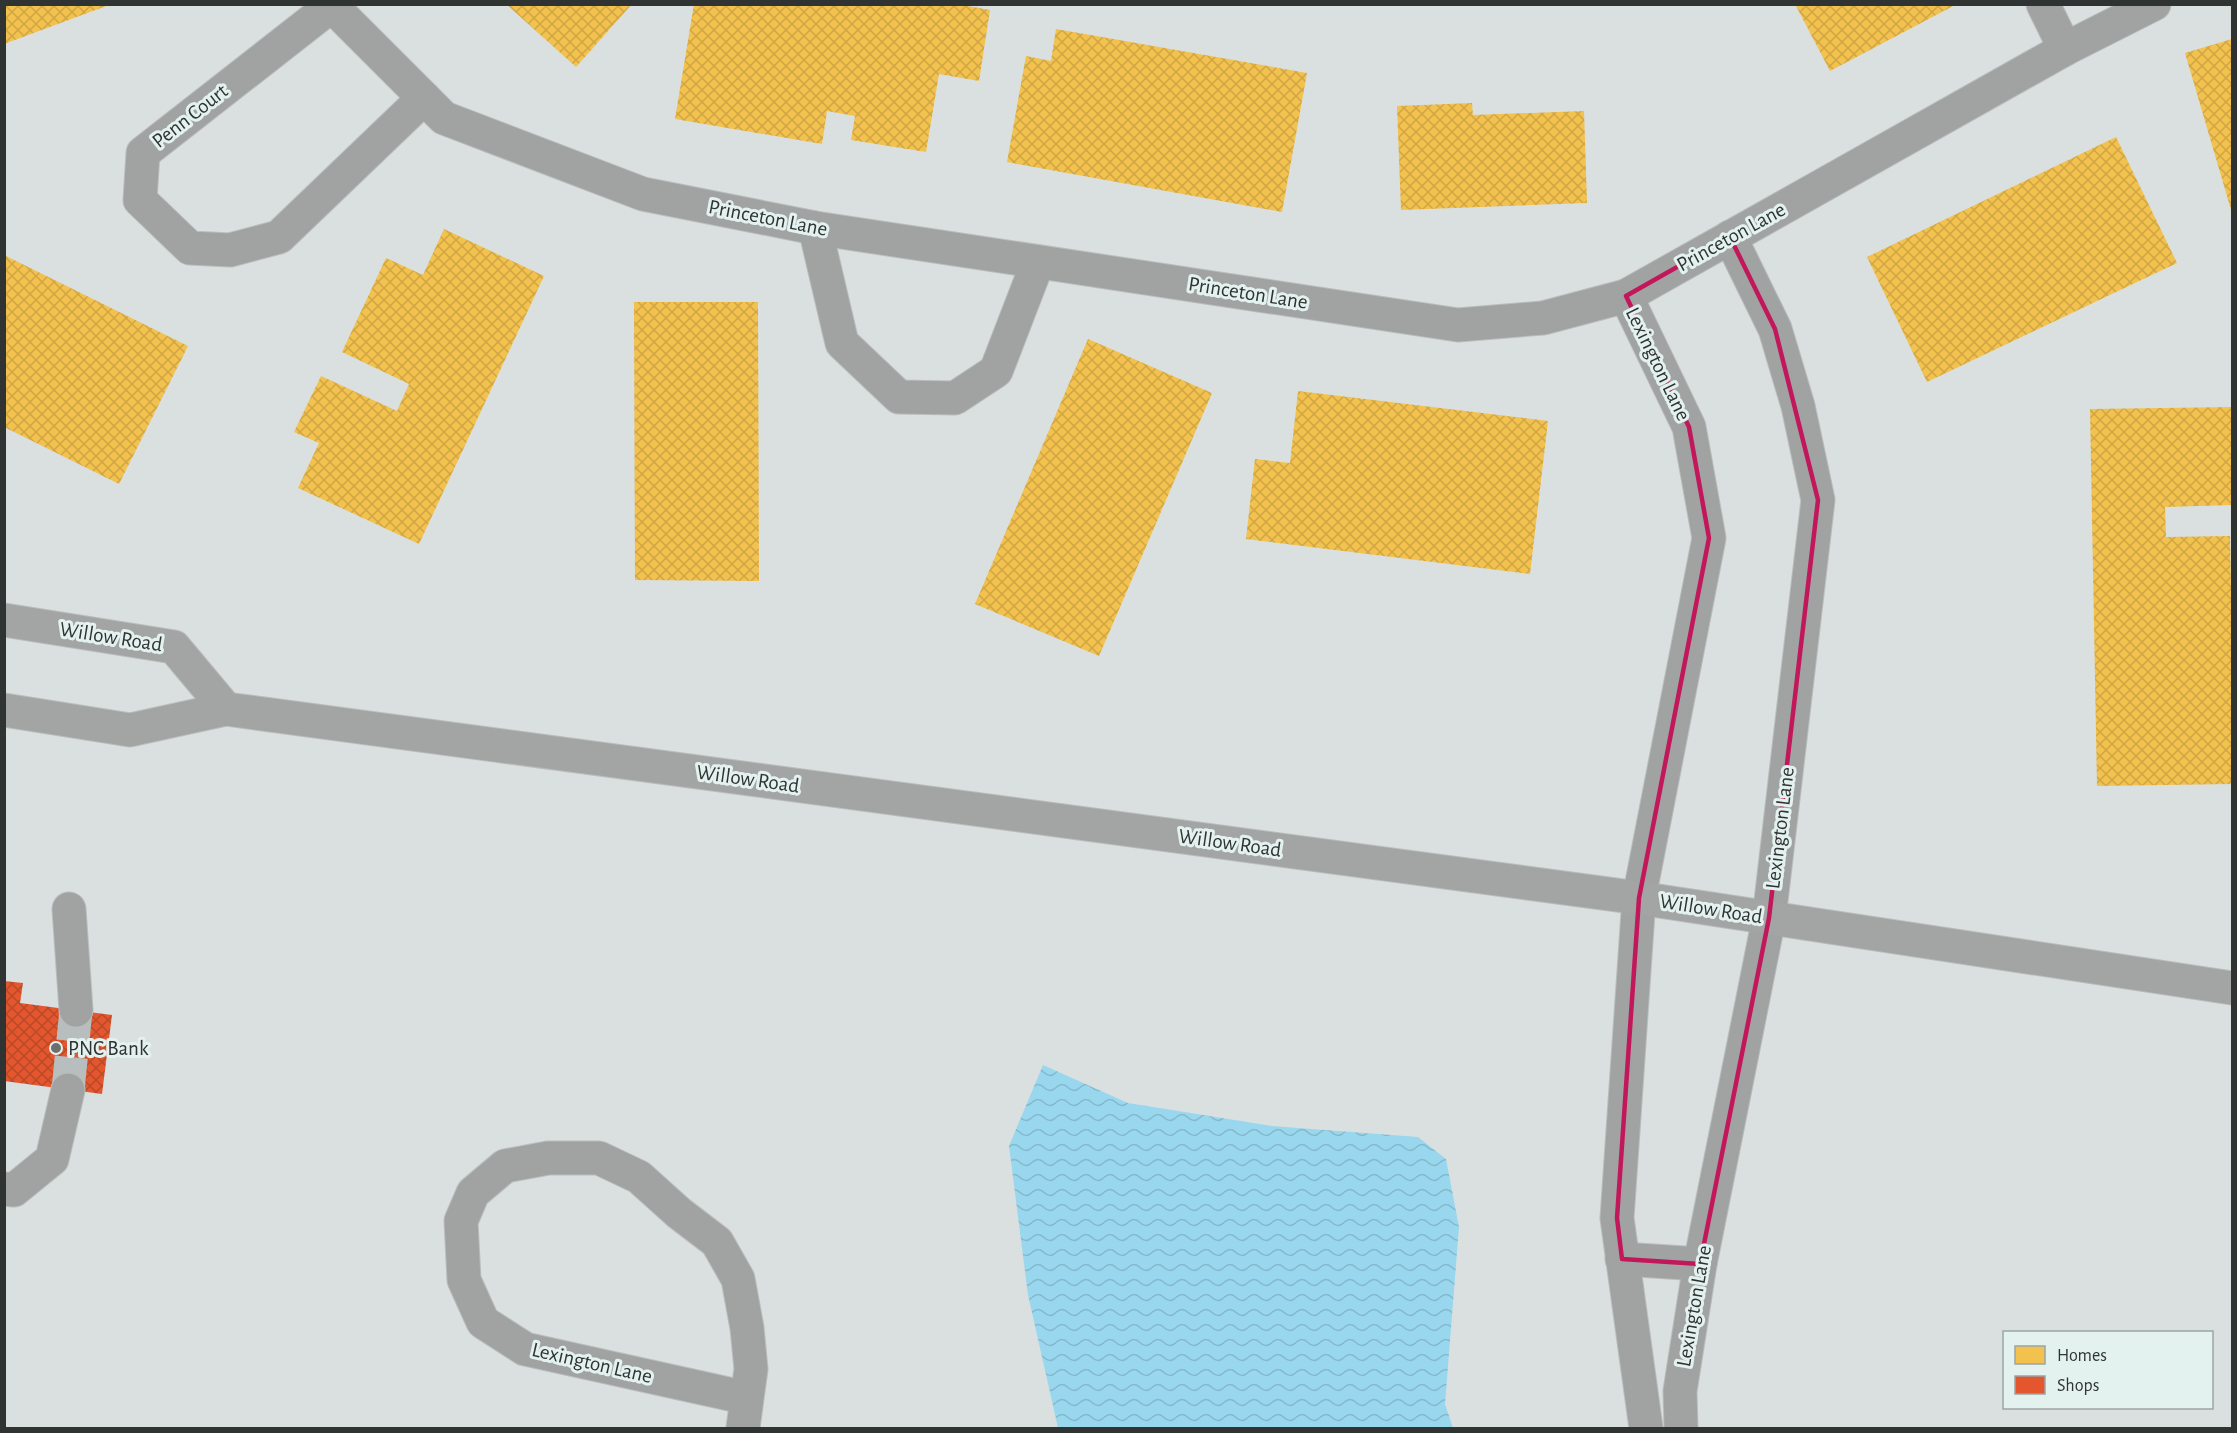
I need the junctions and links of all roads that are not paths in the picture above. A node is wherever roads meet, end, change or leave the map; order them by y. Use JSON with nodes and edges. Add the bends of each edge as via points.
{"nodes":[{"id":1,"x":2043,"y":4,"type":"edge"},
{"id":2,"x":2154,"y":4,"type":"edge"},
{"id":3,"x":330,"y":5,"type":"edge"},
{"id":4,"x":2065,"y":49,"type":"junction"},
{"id":5,"x":424,"y":98,"type":"junction"},
{"id":6,"x":814,"y":228,"type":"junction"},
{"id":7,"x":1730,"y":237,"type":"junction"},
{"id":8,"x":1038,"y":262,"type":"junction"},
{"id":9,"x":1626,"y":296,"type":"junction"},
{"id":10,"x":4,"y":620,"type":"edge"},
{"id":11,"x":226,"y":709,"type":"junction"},
{"id":12,"x":4,"y":710,"type":"edge"},
{"id":13,"x":1639,"y":898,"type":"junction"},
{"id":14,"x":69,"y":909,"type":"dead end"},
{"id":15,"x":1769,"y":918,"type":"junction"},
{"id":16,"x":2232,"y":988,"type":"edge"},
{"id":17,"x":76,"y":1010,"type":"tunnel mouth"},
{"id":18,"x":68,"y":1090,"type":"tunnel mouth"},
{"id":19,"x":4,"y":1189,"type":"edge"},
{"id":20,"x":1622,"y":1259,"type":"junction"},
{"id":21,"x":1700,"y":1264,"type":"junction"},
{"id":22,"x":745,"y":1413,"type":"edge"},
{"id":23,"x":1646,"y":1428,"type":"edge"},
{"id":24,"x":1681,"y":1428,"type":"edge"}],
"edges":[{"from":1,"to":4,"type":"street"},
{"from":2,"to":4,"type":"street","name":"Princeton Lane"},
{"from":3,"to":5,"type":"street","name":"Princeton Lane"},
{"from":3,"to":5,"type":"street","name":"Penn Court","via":[[143,153],[140,200],[190,248],[230,250],[279,237]]},
{"from":4,"to":7,"type":"street","name":"Princeton Lane"},
{"from":5,"to":6,"type":"street","name":"Princeton Lane","via":[[444,118],[643,194]]},
{"from":6,"to":8,"type":"street","name":"Princeton Lane"},
{"from":6,"to":8,"type":"street","via":[[842,343],[898,397],[955,398],[996,371]]},
{"from":7,"to":9,"type":"street","name":"Princeton Lane"},
{"from":7,"to":15,"type":"street","name":"Lexington Lane","via":[[1775,329],[1798,406],[1818,500]]},
{"from":8,"to":9,"type":"street","name":"Princeton Lane","via":[[1458,325],[1543,318]]},
{"from":9,"to":13,"type":"street","name":"Lexington Lane","via":[[1689,427],[1709,538]]},
{"from":10,"to":11,"type":"main road","name":"Willow Road","via":[[174,647]]},
{"from":11,"to":12,"type":"main road","name":"Willow Road","via":[[130,730]]},
{"from":11,"to":13,"type":"main road","name":"Willow Road"},
{"from":13,"to":15,"type":"main road","name":"Willow Road"},
{"from":13,"to":20,"type":"street","name":"Lexington Lane","via":[[1617,1218]]},
{"from":14,"to":17,"type":"street"},
{"from":15,"to":16,"type":"main road","name":"Willow Road"},
{"from":15,"to":21,"type":"street","name":"Lexington Lane"},
{"from":18,"to":19,"type":"street","via":[[52,1160],[14,1190]]},
{"from":20,"to":21,"type":"street"},
{"from":20,"to":23,"type":"street","name":"Lexington Lane"},
{"from":21,"to":24,"type":"street","name":"Lexington Lane","via":[[1680,1391]]},
{"from":22,"to":22,"type":"street","name":"Lexington Lane","via":[[751,1369],[738,1279],[717,1242],[639,1177],[599,1158],[548,1158],[505,1166],[473,1193],[461,1221],[464,1280],[483,1322],[525,1349]]}]}
